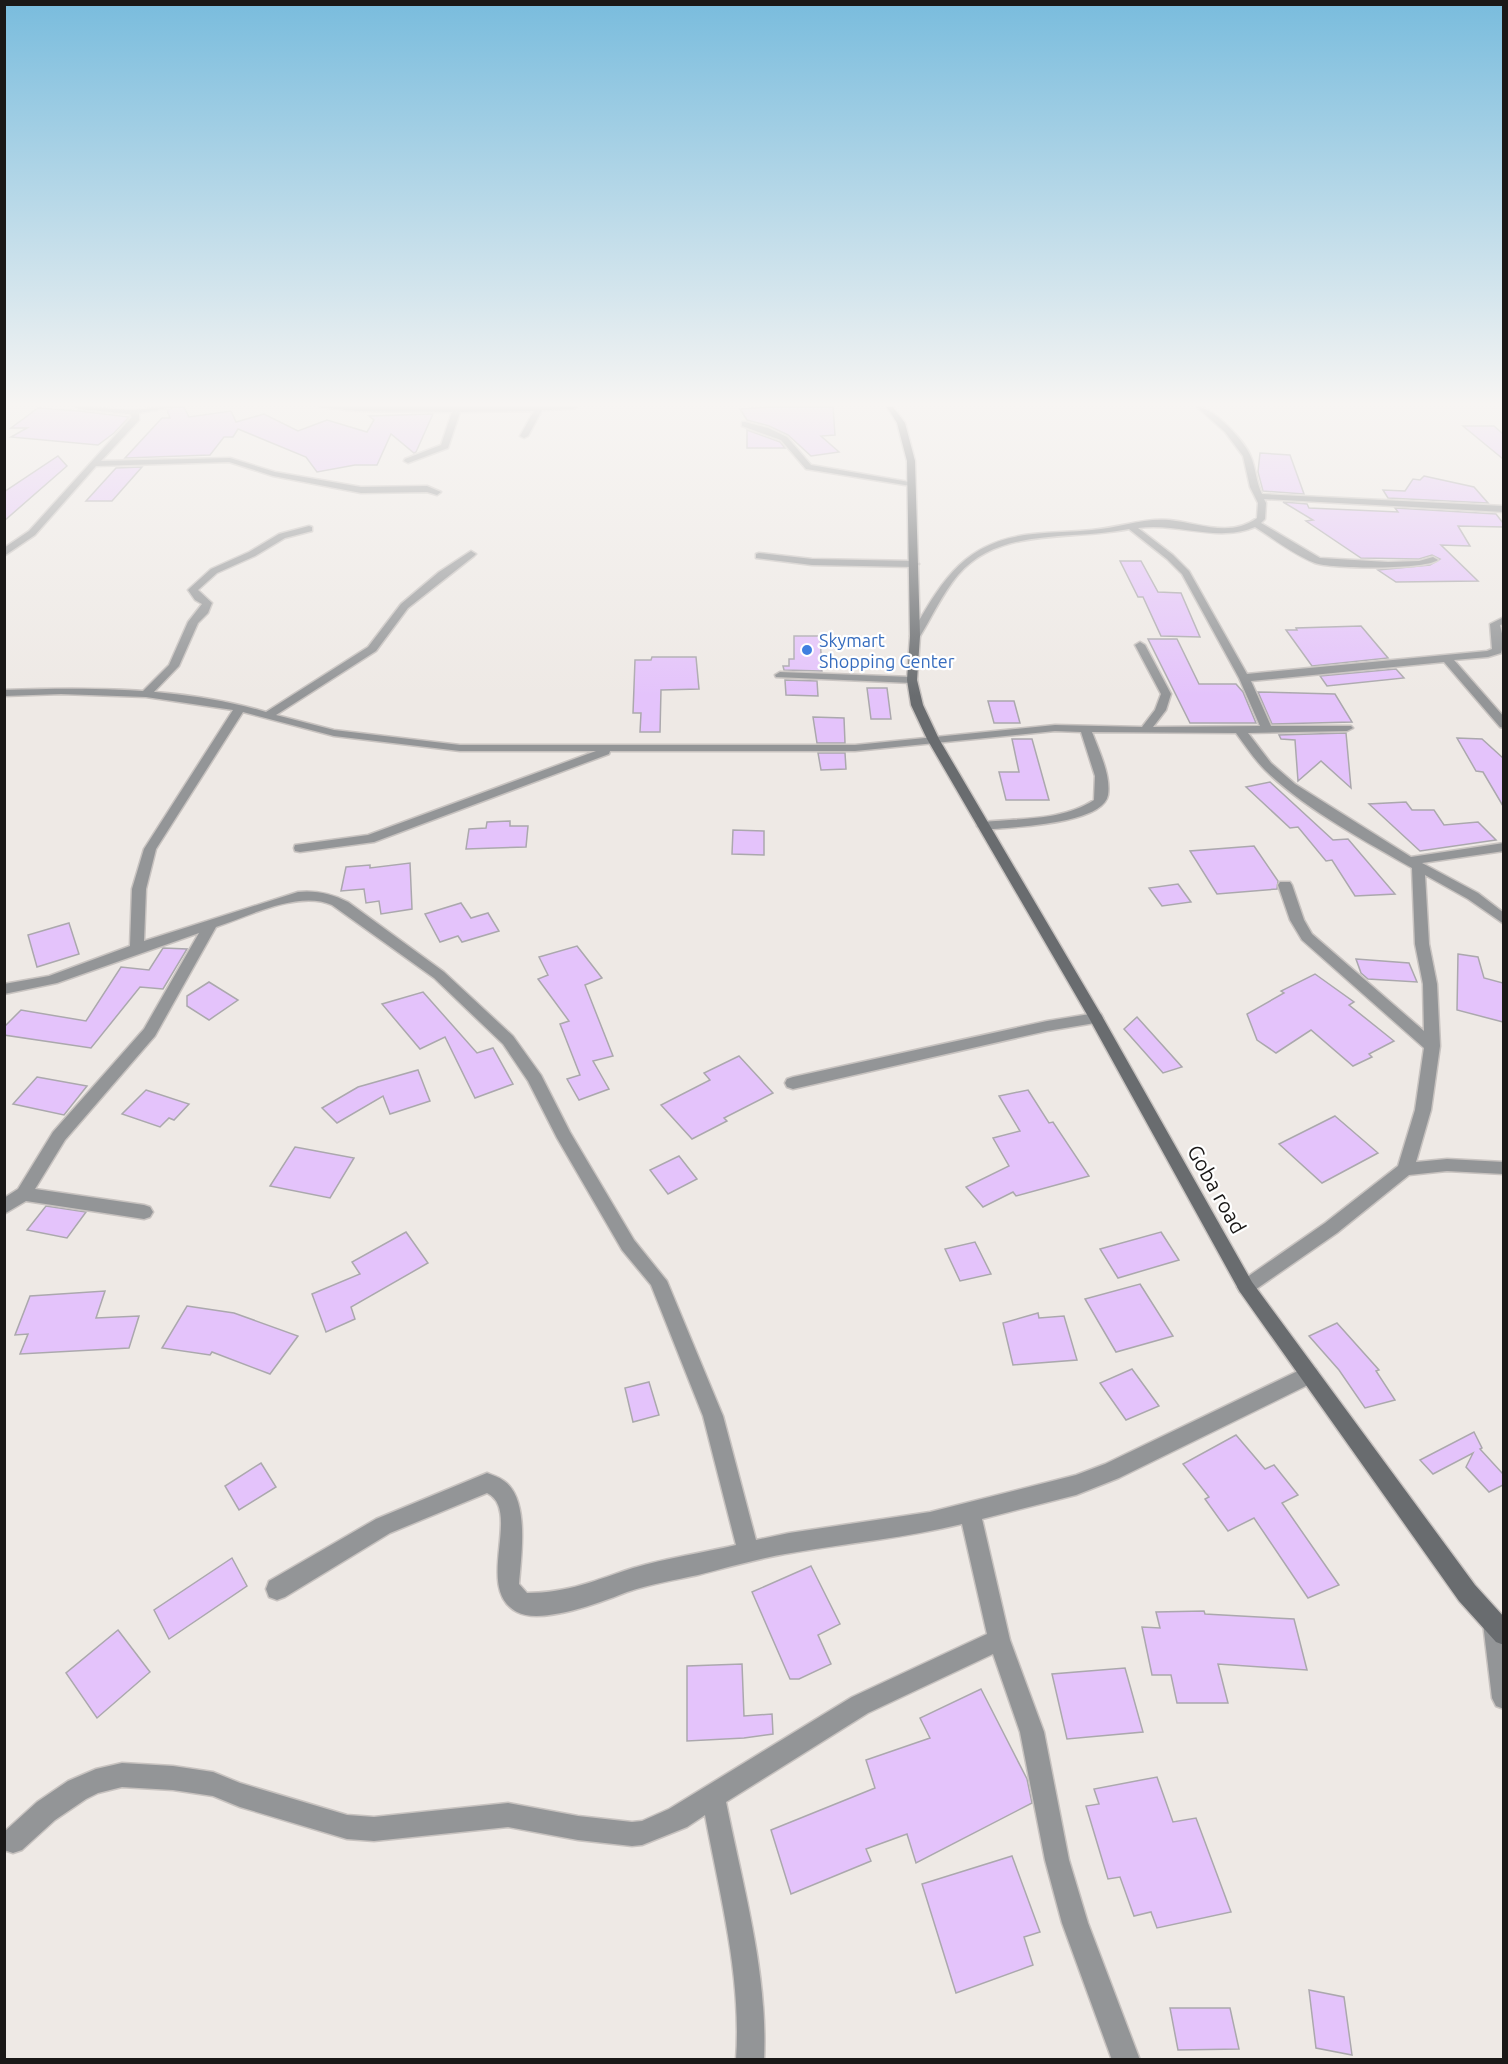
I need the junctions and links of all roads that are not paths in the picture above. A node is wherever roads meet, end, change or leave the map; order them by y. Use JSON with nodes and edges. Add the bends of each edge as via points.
{"nodes":[{"id":1,"x":59,"y":503,"type":"edge"},
{"id":2,"x":912,"y":503,"type":"edge"},
{"id":3,"x":1262,"y":503,"type":"edge"},
{"id":4,"x":1404,"y":503,"type":"edge"},
{"id":5,"x":1503,"y":509,"type":"edge"},
{"id":6,"x":1256,"y":524,"type":"junction"},
{"id":7,"x":1130,"y":526,"type":"junction"},
{"id":8,"x":309,"y":529,"type":"dead end"},
{"id":9,"x":4,"y":553,"type":"edge"},
{"id":10,"x":471,"y":554,"type":"dead end"},
{"id":11,"x":759,"y":556,"type":"dead end"},
{"id":12,"x":1433,"y":560,"type":"dead end"},
{"id":13,"x":914,"y":564,"type":"junction"},
{"id":14,"x":1503,"y":620,"type":"edge"},
{"id":15,"x":915,"y":636,"type":"junction"},
{"id":16,"x":1140,"y":645,"type":"dead end"},
{"id":17,"x":1446,"y":659,"type":"junction"},
{"id":18,"x":780,"y":675,"type":"dead end"},
{"id":19,"x":1244,"y":678,"type":"junction"},
{"id":20,"x":912,"y":680,"type":"junction"},
{"id":21,"x":4,"y":693,"type":"edge"},
{"id":22,"x":146,"y":694,"type":"junction"},
{"id":23,"x":240,"y":708,"type":"junction"},
{"id":24,"x":267,"y":716,"type":"junction"},
{"id":25,"x":1503,"y":725,"type":"edge"},
{"id":26,"x":1347,"y":728,"type":"dead end"},
{"id":27,"x":1085,"y":729,"type":"junction"},
{"id":28,"x":1266,"y":730,"type":"junction"},
{"id":29,"x":1145,"y":731,"type":"junction"},
{"id":30,"x":1240,"y":731,"type":"junction"},
{"id":31,"x":933,"y":739,"type":"junction"},
{"id":32,"x":617,"y":748,"type":"junction"},
{"id":33,"x":983,"y":826,"type":"junction"},
{"id":34,"x":1503,"y":847,"type":"edge"},
{"id":35,"x":300,"y":848,"type":"dead end"},
{"id":36,"x":1413,"y":864,"type":"junction"},
{"id":37,"x":1285,"y":885,"type":"dead end"},
{"id":38,"x":1503,"y":920,"type":"edge"},
{"id":39,"x":210,"y":925,"type":"junction"},
{"id":40,"x":137,"y":948,"type":"junction"},
{"id":41,"x":4,"y":990,"type":"edge"},
{"id":42,"x":1096,"y":1018,"type":"junction"},
{"id":43,"x":1432,"y":1047,"type":"junction"},
{"id":44,"x":793,"y":1083,"type":"dead end"},
{"id":45,"x":1503,"y":1168,"type":"edge"},
{"id":46,"x":1405,"y":1169,"type":"junction"},
{"id":47,"x":24,"y":1194,"type":"junction"},
{"id":48,"x":6,"y":1209,"type":"edge"},
{"id":49,"x":144,"y":1212,"type":"dead end"},
{"id":50,"x":1246,"y":1287,"type":"junction"},
{"id":51,"x":1309,"y":1375,"type":"junction"},
{"id":52,"x":970,"y":1512,"type":"junction"},
{"id":53,"x":749,"y":1552,"type":"junction"},
{"id":54,"x":277,"y":1589,"type":"dead end"},
{"id":55,"x":1499,"y":1629,"type":"edge"},
{"id":56,"x":999,"y":1640,"type":"junction"},
{"id":57,"x":1503,"y":1698,"type":"edge"},
{"id":58,"x":713,"y":1795,"type":"junction"},
{"id":59,"x":12,"y":1841,"type":"dead end"},
{"id":60,"x":750,"y":2060,"type":"edge"},
{"id":61,"x":1126,"y":2060,"type":"edge"}],
"edges":[{"from":1,"to":9,"type":"street","via":[[32,533]]},
{"from":2,"to":13,"type":"main road"},
{"from":3,"to":6,"type":"street","via":[[1261,519]]},
{"from":4,"to":5,"type":"street"},
{"from":6,"to":7,"type":"street","via":[[1231,530],[1160,523]]},
{"from":6,"to":12,"type":"street","via":[[1318,561],[1388,565]]},
{"from":7,"to":15,"type":"street","via":[[1028,537],[975,555],[946,585]]},
{"from":7,"to":19,"type":"street","via":[[1186,573]]},
{"from":8,"to":22,"type":"street","via":[[282,536],[214,571],[193,590],[207,603],[204,611],[194,622],[174,666]]},
{"from":10,"to":24,"type":"street","via":[[397,615],[372,649]]},
{"from":11,"to":13,"type":"street","via":[[812,562]]},
{"from":13,"to":15,"type":"main road"},
{"from":14,"to":17,"type":"street","via":[[1495,624],[1497,651]]},
{"from":15,"to":20,"type":"main road"},
{"from":16,"to":29,"type":"street","via":[[1166,694]]},
{"from":17,"to":19,"type":"street"},
{"from":17,"to":25,"type":"street"},
{"from":18,"to":20,"type":"street"},
{"from":19,"to":28,"type":"street"},
{"from":20,"to":31,"type":"main road","via":[[917,705]]},
{"from":21,"to":22,"type":"street"},
{"from":22,"to":23,"type":"street"},
{"from":23,"to":24,"type":"street"},
{"from":23,"to":40,"type":"street","via":[[150,849],[139,889]]},
{"from":24,"to":32,"type":"street","via":[[324,731],[437,747]]},
{"from":26,"to":28,"type":"street"},
{"from":27,"to":29,"type":"street"},
{"from":27,"to":31,"type":"street"},
{"from":27,"to":33,"type":"street","via":[[1099,771],[1100,802],[1087,811]]},
{"from":28,"to":30,"type":"street"},
{"from":29,"to":30,"type":"street"},
{"from":30,"to":36,"type":"street","via":[[1267,766],[1291,787]]},
{"from":31,"to":32,"type":"street","via":[[855,748]]},
{"from":31,"to":33,"type":"main road","name":"Goba road"},
{"from":32,"to":35,"type":"street","via":[[361,842]]},
{"from":33,"to":42,"type":"main road","name":"Goba road"},
{"from":34,"to":36,"type":"street"},
{"from":36,"to":38,"type":"street","via":[[1473,896]]},
{"from":36,"to":43,"type":"street","via":[[1430,984]]},
{"from":37,"to":43,"type":"street","via":[[1307,937]]},
{"from":39,"to":40,"type":"street"},
{"from":39,"to":47,"type":"street","via":[[150,1032],[59,1136]]},
{"from":39,"to":53,"type":"street","via":[[298,896],[326,896],[439,975],[508,1040],[535,1079],[628,1245],[658,1281],[713,1416]]},
{"from":40,"to":41,"type":"street","via":[[52,980]]},
{"from":42,"to":44,"type":"street"},
{"from":42,"to":50,"type":"main road","name":"Goba road"},
{"from":43,"to":46,"type":"street","via":[[1423,1110]]},
{"from":45,"to":46,"type":"street"},
{"from":46,"to":50,"type":"street","via":[[1331,1228]]},
{"from":47,"to":48,"type":"street"},
{"from":47,"to":49,"type":"street"},
{"from":50,"to":51,"type":"main road","name":"Goba road"},
{"from":51,"to":52,"type":"street","via":[[1112,1472]]},
{"from":51,"to":55,"type":"main road","name":"Goba road","via":[[1467,1593]]},
{"from":52,"to":53,"type":"street"},
{"from":52,"to":56,"type":"street"},
{"from":53,"to":54,"type":"street","via":[[634,1579],[591,1596],[552,1604],[523,1604],[510,1593],[508,1584],[508,1505],[499,1488],[487,1483],[382,1526]]},
{"from":55,"to":57,"type":"street"},
{"from":56,"to":58,"type":"street","via":[[860,1705]]},
{"from":56,"to":61,"type":"street","via":[[1032,1732],[1057,1860],[1075,1923]]},
{"from":58,"to":59,"type":"street","via":[[678,1818],[632,1834],[508,1815],[374,1829],[347,1827],[307,1816],[213,1784],[122,1775],[77,1790]]},
{"from":58,"to":60,"type":"street","via":[[749,1980]]}]}
